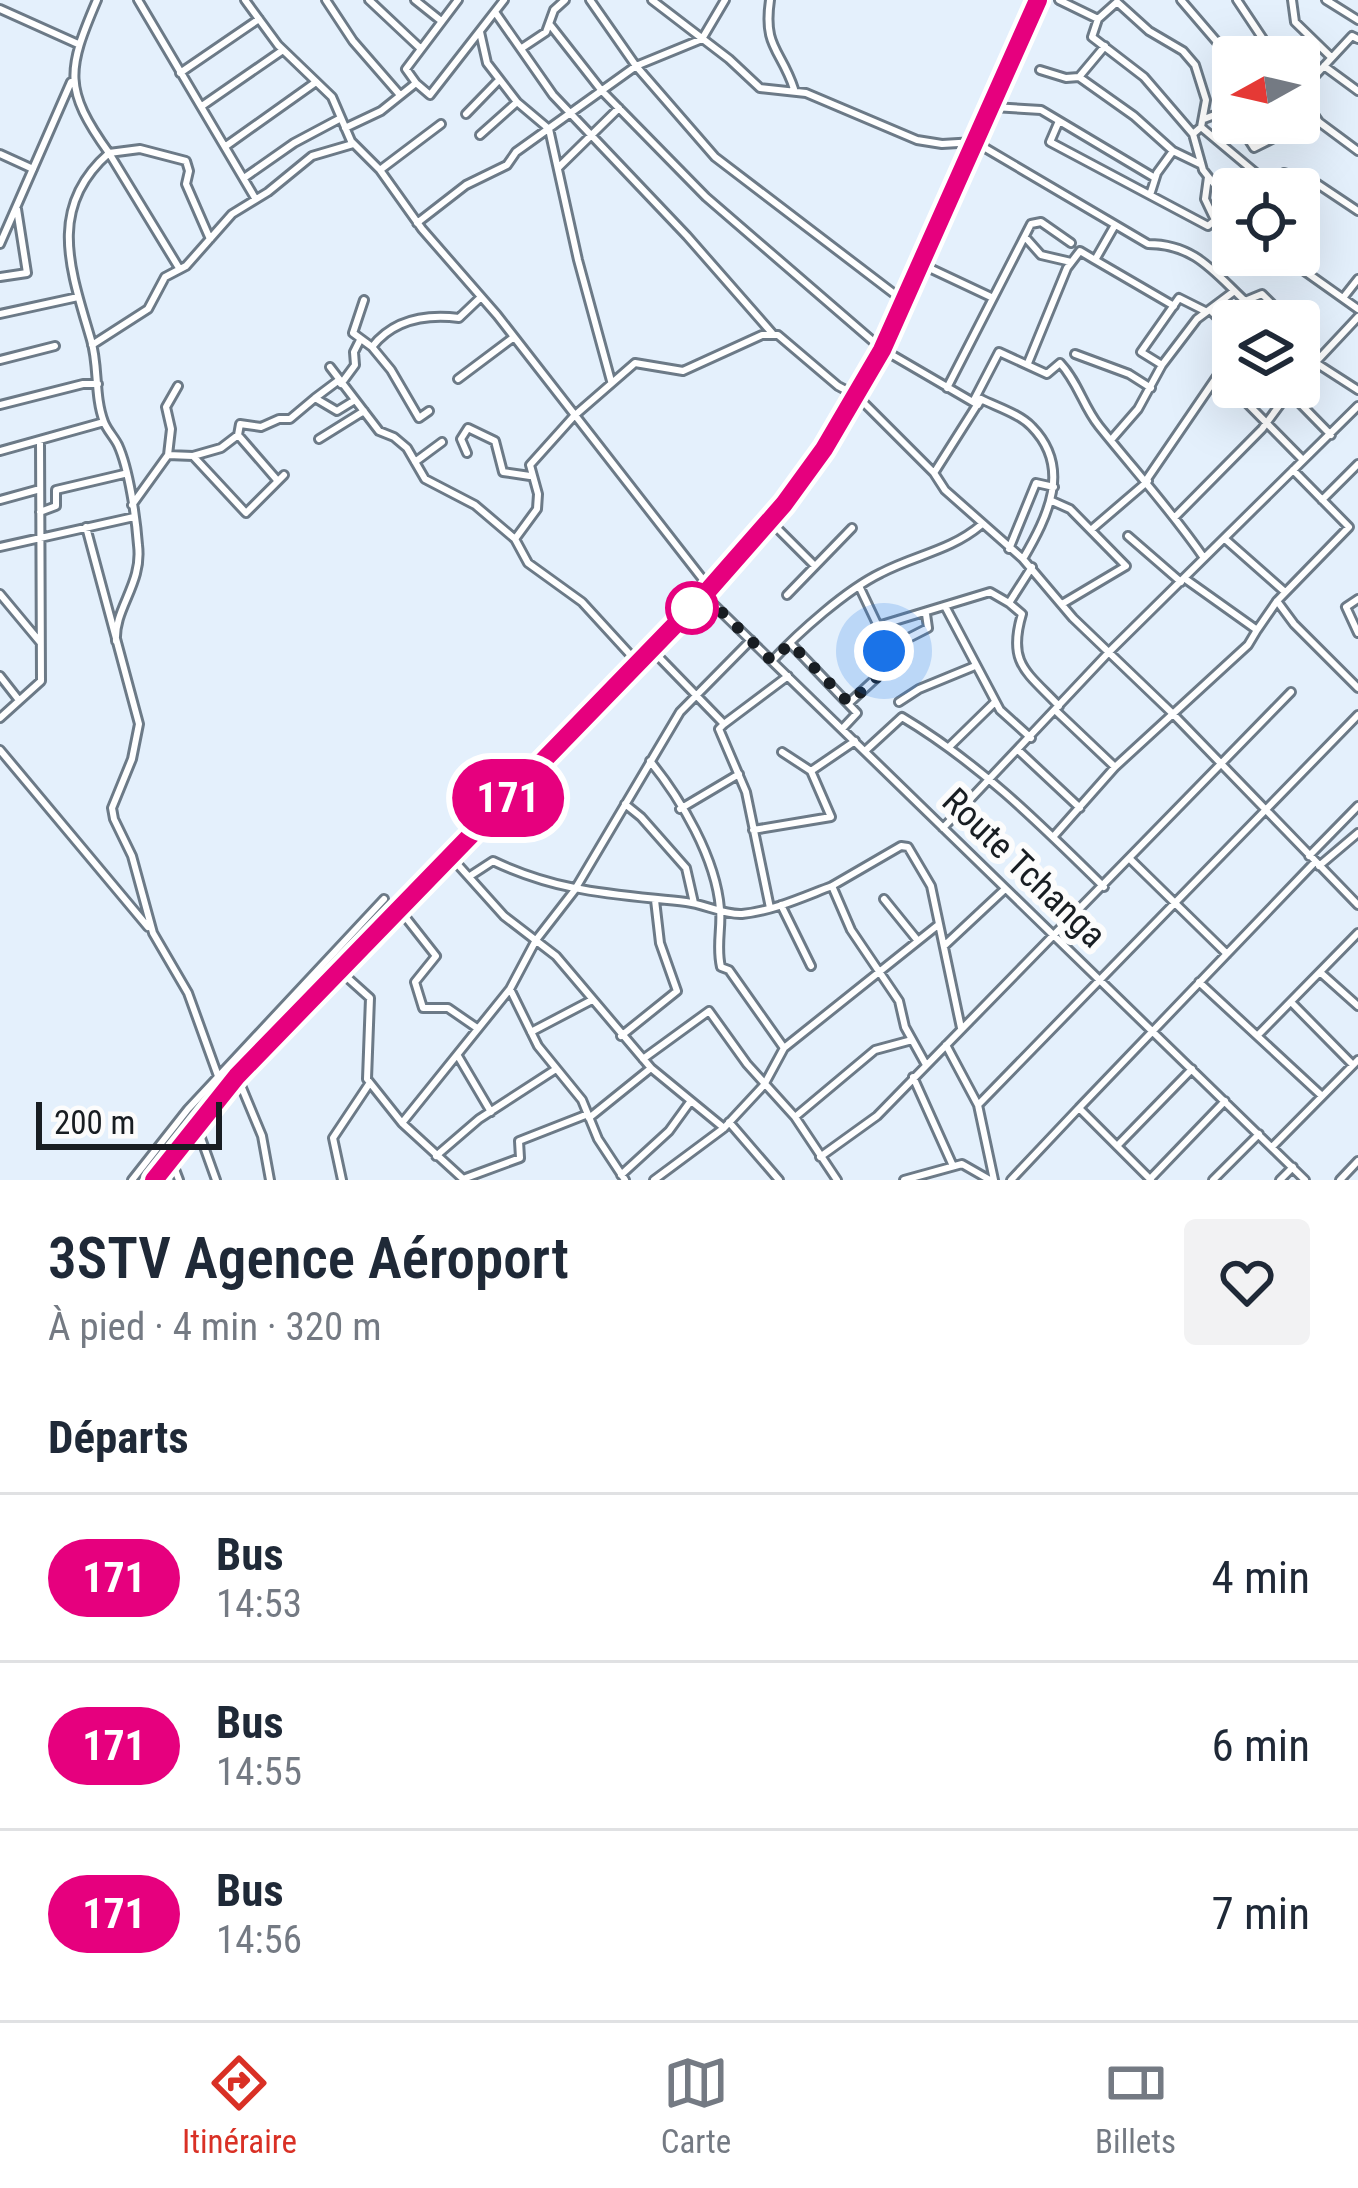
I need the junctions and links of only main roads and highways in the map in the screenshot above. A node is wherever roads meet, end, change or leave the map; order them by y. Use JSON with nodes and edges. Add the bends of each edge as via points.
{"nodes":[{"id":1,"x":1038,"y":0,"type":"edge"},
{"id":2,"x":154,"y":1180,"type":"edge"}],
"edges":[{"from":1,"to":2,"type":"highway","via":[[882,350],[771,522],[237,1076]]}]}
